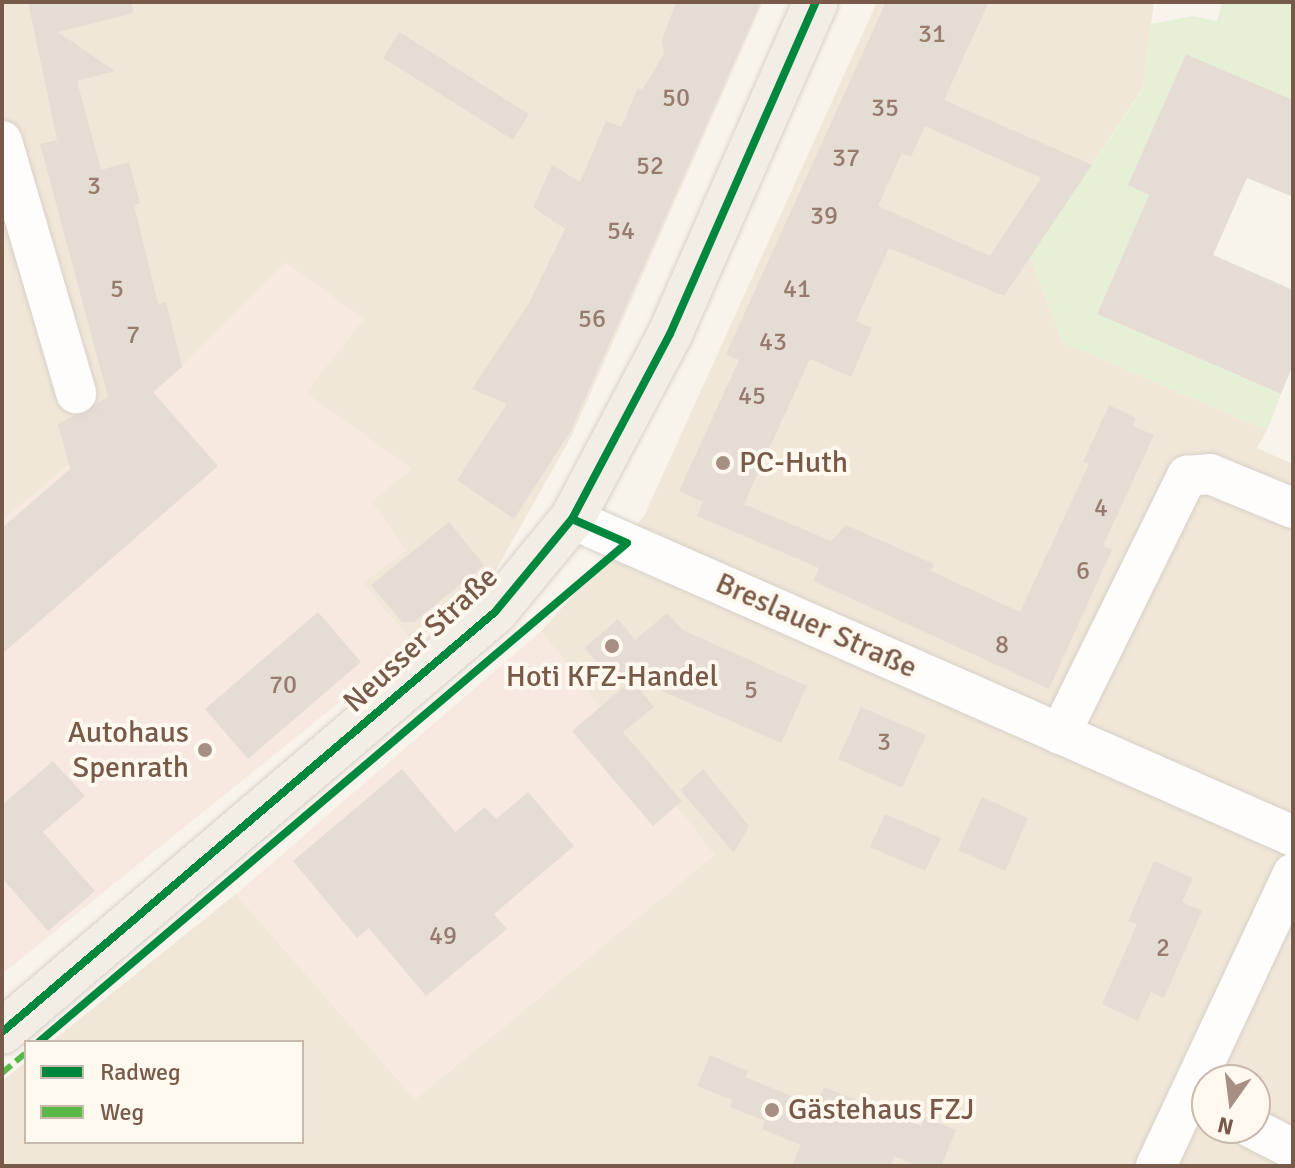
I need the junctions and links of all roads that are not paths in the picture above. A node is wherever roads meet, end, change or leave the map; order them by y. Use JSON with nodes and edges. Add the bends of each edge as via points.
{"nodes":[{"id":1,"x":816,"y":2,"type":"edge"},
{"id":2,"x":2,"y":141,"type":"edge"},
{"id":3,"x":76,"y":393,"type":"dead end"},
{"id":4,"x":1293,"y":508,"type":"edge"},
{"id":5,"x":572,"y":519,"type":"junction"},
{"id":6,"x":1060,"y":734,"type":"junction"},
{"id":7,"x":1293,"y":836,"type":"edge"},
{"id":8,"x":1293,"y":874,"type":"edge"},
{"id":9,"x":2,"y":1032,"type":"edge"},
{"id":10,"x":1212,"y":1064,"type":"edge"},
{"id":11,"x":1191,"y":1110,"type":"edge"},
{"id":12,"x":1271,"y":1138,"type":"edge"},
{"id":13,"x":1293,"y":1149,"type":"edge"},
{"id":14,"x":1156,"y":1166,"type":"edge"}],
"edges":[{"from":1,"to":5,"type":"main road","name":"Neusser Straße","via":[[670,334]]},
{"from":2,"to":3,"type":"street"},
{"from":4,"to":6,"type":"street","via":[[1210,474],[1187,476]]},
{"from":5,"to":6,"type":"street","name":"Breslauer Straße"},
{"from":5,"to":9,"type":"main road","name":"Neusser Straße","via":[[495,612]]},
{"from":6,"to":7,"type":"street","name":"Breslauer Straße"},
{"from":8,"to":10,"type":"street"},
{"from":11,"to":14,"type":"street"},
{"from":12,"to":13,"type":"street"}]}
